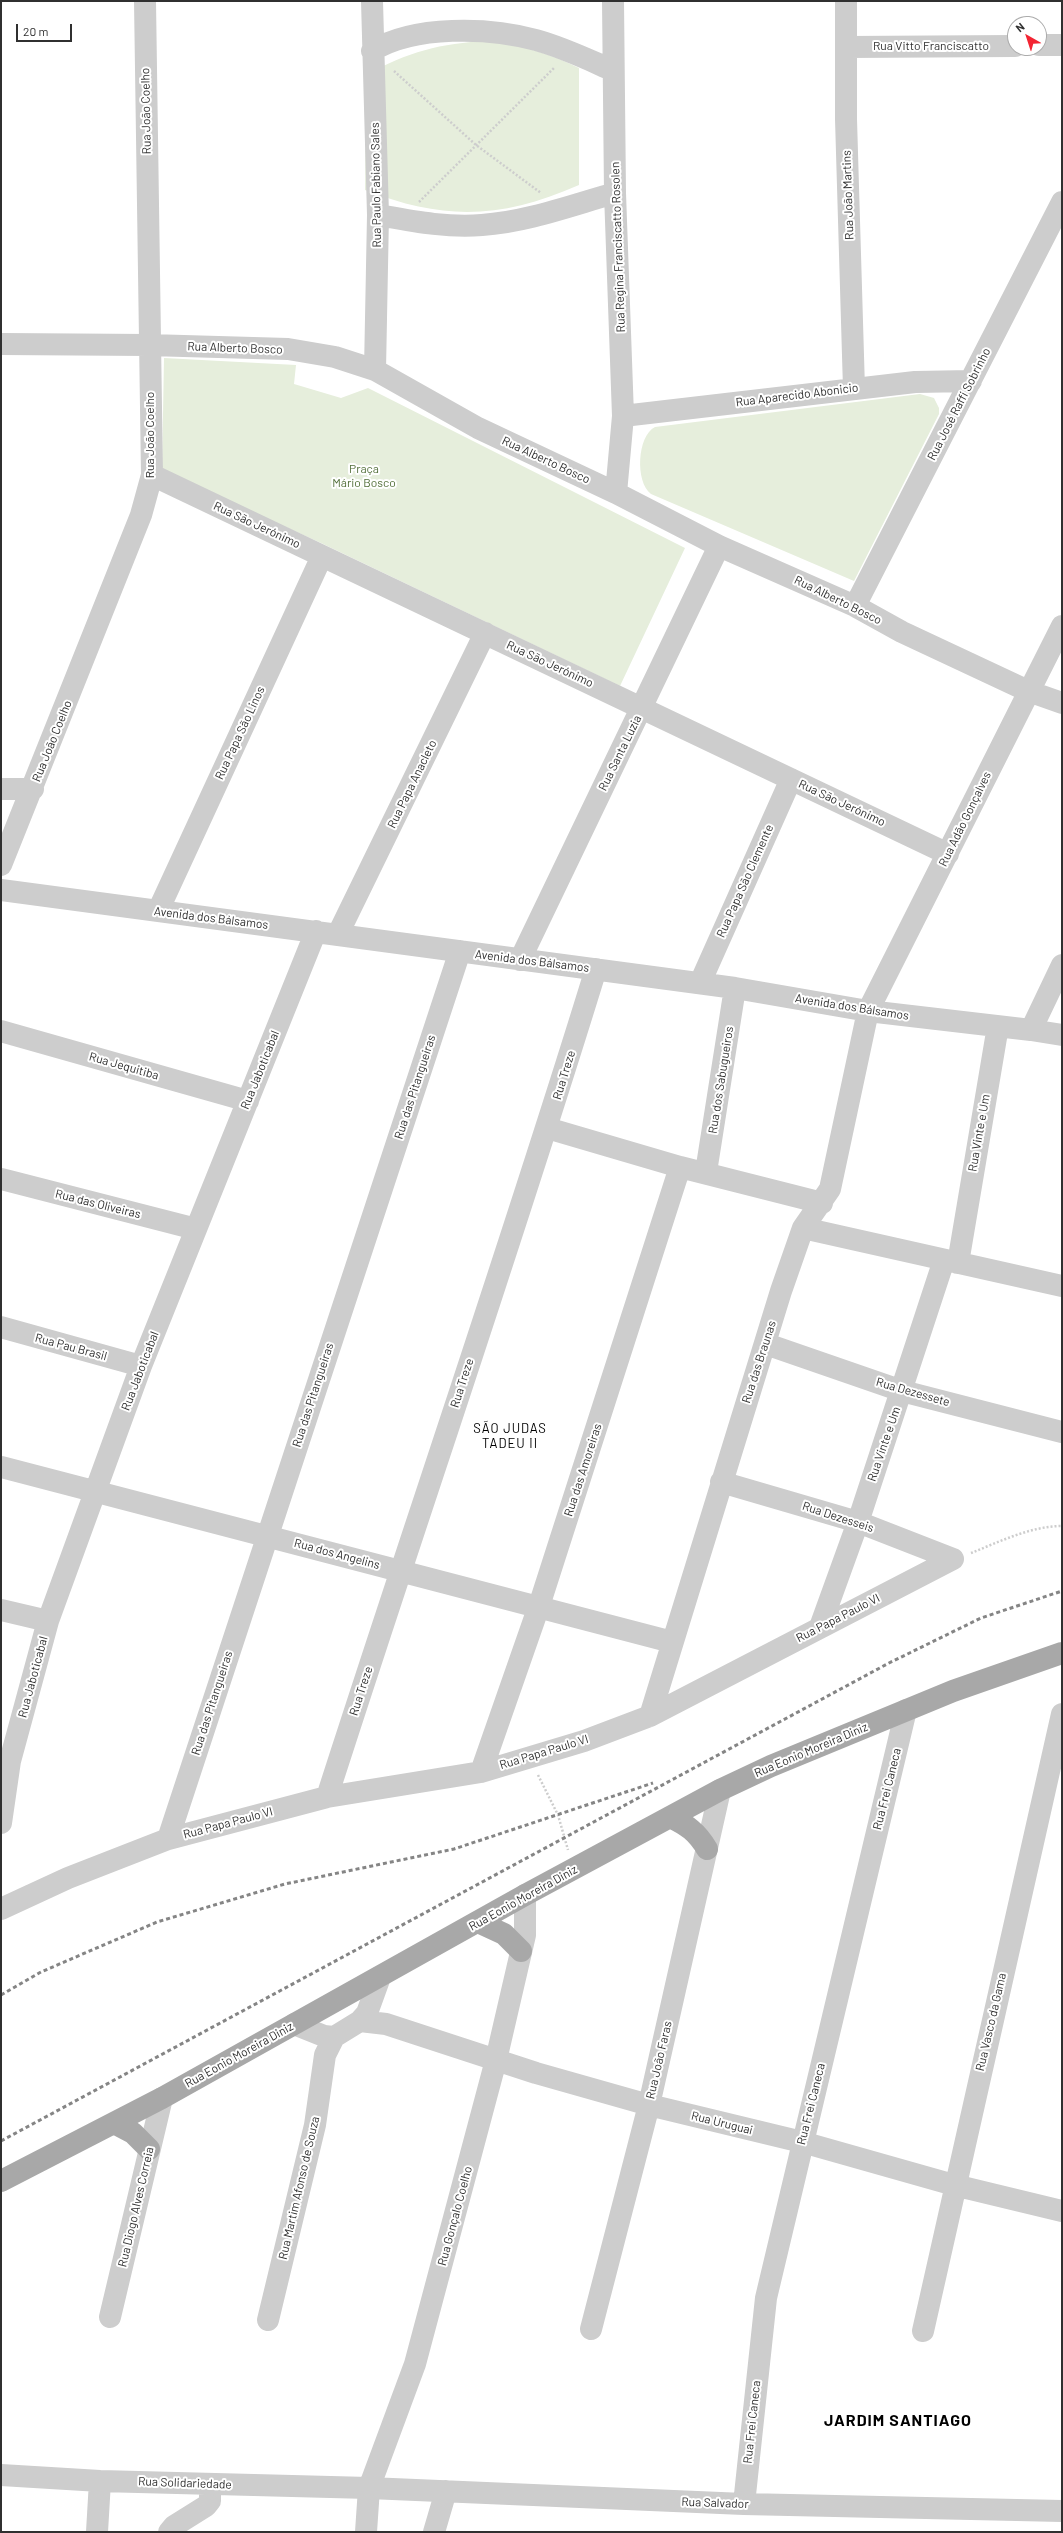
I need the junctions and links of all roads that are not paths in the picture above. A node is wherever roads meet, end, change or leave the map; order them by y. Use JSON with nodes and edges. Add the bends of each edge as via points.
{"nodes":[{"id":1,"x":145,"y":1,"type":"edge"},
{"id":2,"x":372,"y":1,"type":"edge"},
{"id":3,"x":613,"y":1,"type":"edge"},
{"id":4,"x":846,"y":1,"type":"edge"},
{"id":5,"x":1062,"y":45,"type":"edge"},
{"id":6,"x":1007,"y":46,"type":"edge"},
{"id":7,"x":1047,"y":46,"type":"edge"},
{"id":8,"x":846,"y":47,"type":"junction"},
{"id":9,"x":372,"y":51,"type":"junction"},
{"id":10,"x":612,"y":70,"type":"junction"},
{"id":11,"x":615,"y":193,"type":"junction"},
{"id":12,"x":1062,"y":202,"type":"edge"},
{"id":13,"x":378,"y":216,"type":"junction"},
{"id":14,"x":1,"y":344,"type":"edge"},
{"id":15,"x":149,"y":345,"type":"junction"},
{"id":16,"x":375,"y":370,"type":"junction"},
{"id":17,"x":972,"y":381,"type":"junction"},
{"id":18,"x":854,"y":388,"type":"junction"},
{"id":19,"x":623,"y":416,"type":"junction"},
{"id":20,"x":152,"y":475,"type":"junction"},
{"id":21,"x":616,"y":494,"type":"junction"},
{"id":22,"x":719,"y":546,"type":"junction"},
{"id":23,"x":322,"y":556,"type":"junction"},
{"id":24,"x":855,"y":606,"type":"junction"},
{"id":25,"x":1062,"y":626,"type":"edge"},
{"id":26,"x":485,"y":633,"type":"junction"},
{"id":27,"x":1028,"y":691,"type":"junction"},
{"id":28,"x":1062,"y":704,"type":"edge"},
{"id":29,"x":641,"y":708,"type":"junction"},
{"id":30,"x":791,"y":779,"type":"junction"},
{"id":31,"x":1,"y":790,"type":"edge"},
{"id":32,"x":33,"y":790,"type":"junction"},
{"id":33,"x":948,"y":854,"type":"junction"},
{"id":34,"x":1,"y":866,"type":"edge"},
{"id":35,"x":1,"y":890,"type":"edge"},
{"id":36,"x":158,"y":911,"type":"junction"},
{"id":37,"x":316,"y":931,"type":"junction"},
{"id":38,"x":338,"y":934,"type":"junction"},
{"id":39,"x":460,"y":951,"type":"junction"},
{"id":40,"x":520,"y":960,"type":"junction"},
{"id":41,"x":1062,"y":964,"type":"edge"},
{"id":42,"x":596,"y":969,"type":"junction"},
{"id":43,"x":700,"y":983,"type":"junction"},
{"id":44,"x":735,"y":988,"type":"junction"},
{"id":45,"x":868,"y":1011,"type":"junction"},
{"id":46,"x":998,"y":1026,"type":"junction"},
{"id":47,"x":1031,"y":1030,"type":"junction"},
{"id":48,"x":1,"y":1031,"type":"edge"},
{"id":49,"x":1062,"y":1035,"type":"edge"},
{"id":50,"x":248,"y":1101,"type":"junction"},
{"id":51,"x":547,"y":1128,"type":"junction"},
{"id":52,"x":680,"y":1167,"type":"junction"},
{"id":53,"x":706,"y":1172,"type":"junction"},
{"id":54,"x":1,"y":1179,"type":"edge"},
{"id":55,"x":822,"y":1203,"type":"junction"},
{"id":56,"x":803,"y":1228,"type":"junction"},
{"id":57,"x":196,"y":1229,"type":"junction"},
{"id":58,"x":951,"y":1262,"type":"junction"},
{"id":59,"x":1062,"y":1286,"type":"edge"},
{"id":60,"x":1,"y":1327,"type":"edge"},
{"id":61,"x":766,"y":1344,"type":"junction"},
{"id":62,"x":140,"y":1366,"type":"junction"},
{"id":63,"x":902,"y":1391,"type":"junction"},
{"id":64,"x":1062,"y":1432,"type":"edge"},
{"id":65,"x":1,"y":1467,"type":"edge"},
{"id":66,"x":721,"y":1482,"type":"junction"},
{"id":67,"x":95,"y":1492,"type":"junction"},
{"id":68,"x":858,"y":1522,"type":"junction"},
{"id":69,"x":267,"y":1535,"type":"junction"},
{"id":70,"x":953,"y":1559,"type":"joint"},
{"id":71,"x":400,"y":1571,"type":"junction"},
{"id":72,"x":539,"y":1606,"type":"junction"},
{"id":73,"x":1,"y":1610,"type":"edge"},
{"id":74,"x":48,"y":1621,"type":"junction"},
{"id":75,"x":820,"y":1627,"type":"junction"},
{"id":76,"x":672,"y":1642,"type":"junction"},
{"id":77,"x":1062,"y":1653,"type":"edge"},
{"id":78,"x":906,"y":1710,"type":"junction"},
{"id":79,"x":1062,"y":1714,"type":"edge"},
{"id":80,"x":650,"y":1716,"type":"junction"},
{"id":81,"x":6,"y":1759,"type":"edge"},
{"id":82,"x":481,"y":1772,"type":"junction"},
{"id":83,"x":720,"y":1790,"type":"junction"},
{"id":84,"x":327,"y":1797,"type":"junction"},
{"id":85,"x":670,"y":1817,"type":"junction"},
{"id":86,"x":1,"y":1823,"type":"edge"},
{"id":87,"x":168,"y":1839,"type":"junction"},
{"id":88,"x":707,"y":1848,"type":"junction"},
{"id":89,"x":525,"y":1895,"type":"junction"},
{"id":90,"x":1,"y":1909,"type":"edge"},
{"id":91,"x":478,"y":1922,"type":"junction"},
{"id":92,"x":521,"y":1951,"type":"junction"},
{"id":93,"x":380,"y":1977,"type":"junction"},
{"id":94,"x":365,"y":2015,"type":"junction"},
{"id":95,"x":294,"y":2024,"type":"junction"},
{"id":96,"x":326,"y":2042,"type":"junction"},
{"id":97,"x":496,"y":2060,"type":"junction"},
{"id":98,"x":162,"y":2098,"type":"junction"},
{"id":99,"x":649,"y":2105,"type":"junction"},
{"id":100,"x":114,"y":2123,"type":"junction"},
{"id":101,"x":802,"y":2142,"type":"junction"},
{"id":102,"x":149,"y":2149,"type":"junction"},
{"id":103,"x":1,"y":2181,"type":"edge"},
{"id":104,"x":954,"y":2185,"type":"junction"},
{"id":105,"x":1062,"y":2211,"type":"edge"},
{"id":106,"x":110,"y":2317,"type":"dead end"},
{"id":107,"x":268,"y":2320,"type":"dead end"},
{"id":108,"x":591,"y":2329,"type":"dead end"},
{"id":109,"x":923,"y":2331,"type":"dead end"},
{"id":110,"x":1,"y":2475,"type":"edge"},
{"id":111,"x":100,"y":2481,"type":"junction"},
{"id":112,"x":210,"y":2484,"type":"junction"},
{"id":113,"x":369,"y":2488,"type":"junction"},
{"id":114,"x":446,"y":2491,"type":"junction"},
{"id":115,"x":744,"y":2504,"type":"junction"},
{"id":116,"x":1062,"y":2511,"type":"edge"},
{"id":117,"x":97,"y":2532,"type":"edge"},
{"id":118,"x":169,"y":2532,"type":"edge"},
{"id":119,"x":366,"y":2532,"type":"edge"},
{"id":120,"x":434,"y":2532,"type":"edge"}],
"edges":[{"from":1,"to":15,"type":"street","name":"Rua João Coelho"},
{"from":2,"to":9,"type":"street","name":"Rua Paulo Fabiano Sales"},
{"from":3,"to":10,"type":"street","name":"Rua Regina Franciscatto Rosolen"},
{"from":4,"to":8,"type":"street","name":"Rua João Martins"},
{"from":5,"to":7,"type":"street"},
{"from":6,"to":8,"type":"street","name":"Rua Vitto Franciscatto"},
{"from":8,"to":18,"type":"street","name":"Rua João Martins"},
{"from":9,"to":10,"type":"street","via":[[387,42],[424,34],[461,31],[498,33],[535,40],[570,51]]},
{"from":9,"to":13,"type":"street","name":"Rua Paulo Fabiano Sales"},
{"from":10,"to":11,"type":"street","name":"Rua Regina Franciscatto Rosolen"},
{"from":11,"to":13,"type":"street","via":[[522,220],[481,225],[441,225]]},
{"from":11,"to":19,"type":"street","name":"Rua Regina Franciscatto Rosolen"},
{"from":12,"to":17,"type":"street","name":"Rua José Raffi Sobrinho"},
{"from":13,"to":16,"type":"street","name":"Rua Paulo Fabiano Sales"},
{"from":14,"to":15,"type":"street","name":"Rua Alberto Bosco"},
{"from":15,"to":16,"type":"street","name":"Rua Alberto Bosco","via":[[288,349],[335,357]]},
{"from":15,"to":20,"type":"street","name":"Rua João Coelho"},
{"from":16,"to":21,"type":"street","name":"Rua Alberto Bosco","via":[[478,428]]},
{"from":17,"to":18,"type":"street","name":"Rua Aparecido Abonicio","via":[[915,382]]},
{"from":17,"to":24,"type":"street","name":"Rua José Raffi Sobrinho"},
{"from":18,"to":19,"type":"street","name":"Rua Aparecido Abonicio"},
{"from":19,"to":21,"type":"street","name":"Rua Regina Franciscatto Rosolen"},
{"from":20,"to":23,"type":"street","name":"Rua São Jerónimo"},
{"from":20,"to":32,"type":"street","name":"Rua João Coelho","via":[[142,516]]},
{"from":21,"to":22,"type":"street","name":"Rua Alberto Bosco"},
{"from":22,"to":24,"type":"street","name":"Rua Alberto Bosco"},
{"from":22,"to":29,"type":"street","name":"Rua Santa Luzia"},
{"from":23,"to":26,"type":"street","name":"Rua São Jerónimo"},
{"from":23,"to":36,"type":"street","name":"Rua Papa São Linos"},
{"from":24,"to":27,"type":"street","name":"Rua Alberto Bosco","via":[[902,632]]},
{"from":25,"to":27,"type":"street","name":"Rua Adão Gonçalves"},
{"from":26,"to":29,"type":"street","name":"Rua São Jerónimo"},
{"from":26,"to":38,"type":"street","name":"Rua Papa Anacleto"},
{"from":27,"to":28,"type":"street","name":"Rua Alberto Bosco"},
{"from":27,"to":33,"type":"street","name":"Rua Adão Gonçalves"},
{"from":29,"to":30,"type":"street","name":"Rua São Jerónimo"},
{"from":29,"to":40,"type":"street","name":"Rua Santa Luzia"},
{"from":30,"to":33,"type":"street","name":"Rua São Jerónimo"},
{"from":30,"to":43,"type":"street","name":"Rua Papa São Clemente"},
{"from":31,"to":32,"type":"street"},
{"from":32,"to":34,"type":"street","name":"Rua João Coelho"},
{"from":33,"to":45,"type":"street","name":"Rua Adão Gonçalves"},
{"from":35,"to":36,"type":"street","name":"Avenida dos Bálsamos"},
{"from":36,"to":37,"type":"street","name":"Avenida dos Bálsamos"},
{"from":37,"to":38,"type":"street","name":"Avenida dos Bálsamos"},
{"from":37,"to":50,"type":"street","name":"Rua Jaboticabal"},
{"from":38,"to":39,"type":"street","name":"Avenida dos Bálsamos"},
{"from":39,"to":40,"type":"street","name":"Avenida dos Bálsamos"},
{"from":39,"to":69,"type":"street","name":"Rua das Pitangueiras"},
{"from":40,"to":42,"type":"street","name":"Avenida dos Bálsamos"},
{"from":41,"to":47,"type":"street"},
{"from":42,"to":43,"type":"street","name":"Avenida dos Bálsamos"},
{"from":42,"to":51,"type":"street","name":"Rua Treze"},
{"from":43,"to":44,"type":"street","name":"Avenida dos Bálsamos"},
{"from":44,"to":45,"type":"street","name":"Avenida dos Bálsamos"},
{"from":44,"to":53,"type":"street","name":"Rua dos Sabugueiros"},
{"from":45,"to":46,"type":"street","name":"Avenida dos Bálsamos"},
{"from":45,"to":55,"type":"street","name":"Rua das Braunas","via":[[830,1189]]},
{"from":46,"to":47,"type":"street","name":"Avenida dos Bálsamos"},
{"from":46,"to":58,"type":"street","name":"Rua Vinte e Um"},
{"from":47,"to":49,"type":"street","name":"Avenida dos Bálsamos"},
{"from":48,"to":50,"type":"street","name":"Rua Jequitiba"},
{"from":50,"to":57,"type":"street","name":"Rua Jaboticabal"},
{"from":51,"to":52,"type":"street"},
{"from":51,"to":71,"type":"street","name":"Rua Treze"},
{"from":52,"to":53,"type":"street"},
{"from":52,"to":72,"type":"street","name":"Rua das Amoreiras"},
{"from":53,"to":55,"type":"street"},
{"from":54,"to":57,"type":"street","name":"Rua das Oliveiras"},
{"from":55,"to":56,"type":"street","name":"Rua das Braunas"},
{"from":56,"to":58,"type":"street"},
{"from":56,"to":61,"type":"street","name":"Rua das Braunas"},
{"from":57,"to":62,"type":"street","name":"Rua Jaboticabal"},
{"from":58,"to":59,"type":"street"},
{"from":58,"to":63,"type":"street","name":"Rua Vinte e Um"},
{"from":60,"to":62,"type":"street","name":"Rua Pau Brasil"},
{"from":61,"to":63,"type":"street","name":"Rua Dezessete"},
{"from":61,"to":66,"type":"street","name":"Rua das Braunas"},
{"from":62,"to":67,"type":"street","name":"Rua Jaboticabal"},
{"from":63,"to":64,"type":"street","name":"Rua Dezessete"},
{"from":63,"to":68,"type":"street","name":"Rua Vinte e Um"},
{"from":65,"to":67,"type":"street","name":"Rua dos Angelins"},
{"from":66,"to":68,"type":"street","name":"Rua Dezesseis"},
{"from":66,"to":76,"type":"street","name":"Rua das Braunas"},
{"from":67,"to":69,"type":"street","name":"Rua dos Angelins"},
{"from":67,"to":74,"type":"street","name":"Rua Jaboticabal"},
{"from":68,"to":70,"type":"street","name":"Rua Dezesseis"},
{"from":68,"to":75,"type":"street","name":"Rua Vinte e Um"},
{"from":69,"to":71,"type":"street","name":"Rua dos Angelins"},
{"from":69,"to":87,"type":"street","name":"Rua das Pitangueiras"},
{"from":70,"to":75,"type":"street","name":"Rua Papa Paulo VI"},
{"from":71,"to":72,"type":"street","name":"Rua dos Angelins"},
{"from":71,"to":84,"type":"street","name":"Rua Treze"},
{"from":72,"to":76,"type":"street","name":"Rua dos Angelins"},
{"from":72,"to":82,"type":"street","name":"Rua das Amoreiras"},
{"from":73,"to":74,"type":"street"},
{"from":74,"to":81,"type":"street","name":"Rua Jaboticabal"},
{"from":75,"to":80,"type":"street","name":"Rua Papa Paulo VI"},
{"from":76,"to":80,"type":"street","name":"Rua das Braunas"},
{"from":77,"to":78,"type":"main road","name":"Rua Eonio Moreira Diniz"},
{"from":78,"to":83,"type":"main road","name":"Rua Eonio Moreira Diniz"},
{"from":78,"to":101,"type":"street","name":"Rua Frei Caneca"},
{"from":79,"to":104,"type":"street","name":"Rua Vasco da Gama"},
{"from":80,"to":82,"type":"street","name":"Rua Papa Paulo VI","via":[[584,1741]]},
{"from":81,"to":86,"type":"street","name":"Rua Jaboticabal"},
{"from":82,"to":84,"type":"street","name":"Rua Papa Paulo VI"},
{"from":83,"to":85,"type":"main road","name":"Rua Eonio Moreira Diniz"},
{"from":83,"to":88,"type":"street","name":"Rua João Faras"},
{"from":84,"to":87,"type":"street","name":"Rua Papa Paulo VI"},
{"from":85,"to":88,"type":"main road","via":[[699,1835]]},
{"from":85,"to":89,"type":"main road","name":"Rua Eonio Moreira Diniz"},
{"from":87,"to":90,"type":"street","name":"Rua Papa Paulo VI","via":[[68,1878]]},
{"from":88,"to":99,"type":"street","name":"Rua João Faras"},
{"from":89,"to":91,"type":"main road","name":"Rua Eonio Moreira Diniz"},
{"from":89,"to":92,"type":"street","name":"Rua Gonçalo Coelho","via":[[526,1935]]},
{"from":91,"to":92,"type":"main road","via":[[504,1934]]},
{"from":91,"to":93,"type":"main road","name":"Rua Eonio Moreira Diniz"},
{"from":92,"to":97,"type":"street","name":"Rua Gonçalo Coelho"},
{"from":93,"to":94,"type":"street"},
{"from":93,"to":95,"type":"main road","name":"Rua Eonio Moreira Diniz"},
{"from":94,"to":96,"type":"street"},
{"from":94,"to":97,"type":"street","name":"Rua Uruguai"},
{"from":95,"to":96,"type":"street"},
{"from":95,"to":98,"type":"main road","name":"Rua Eonio Moreira Diniz"},
{"from":96,"to":107,"type":"street","name":"Rua Martim Afonso de Souza","via":[[315,2125]]},
{"from":97,"to":99,"type":"street","name":"Rua Uruguai"},
{"from":97,"to":113,"type":"street","name":"Rua Gonçalo Coelho","via":[[415,2364]]},
{"from":98,"to":100,"type":"main road","name":"Rua Eonio Moreira Diniz"},
{"from":98,"to":102,"type":"street","name":"Rua Diogo Alves Correia"},
{"from":99,"to":101,"type":"street","name":"Rua Uruguai"},
{"from":99,"to":108,"type":"street","name":"Rua João Faras"},
{"from":100,"to":102,"type":"main road","via":[[133,2133]]},
{"from":100,"to":103,"type":"main road","name":"Rua Eonio Moreira Diniz"},
{"from":101,"to":104,"type":"street","name":"Rua Uruguai"},
{"from":101,"to":115,"type":"street","name":"Rua Frei Caneca","via":[[766,2298]]},
{"from":102,"to":106,"type":"street","name":"Rua Diogo Alves Correia"},
{"from":104,"to":105,"type":"street","name":"Rua Uruguai"},
{"from":104,"to":109,"type":"street","name":"Rua Vasco da Gama"},
{"from":110,"to":111,"type":"street","name":"Rua Solidariedade"},
{"from":111,"to":112,"type":"street","name":"Rua Solidariedade"},
{"from":111,"to":117,"type":"street"},
{"from":112,"to":113,"type":"street","name":"Rua Solidariedade"},
{"from":112,"to":118,"type":"street","via":[[210,2501],[206,2506],[174,2526]]},
{"from":113,"to":114,"type":"street","name":"Rua Salvador"},
{"from":113,"to":119,"type":"street","name":"Rua Gonçalo Coelho"},
{"from":114,"to":115,"type":"street","name":"Rua Salvador"},
{"from":114,"to":120,"type":"street"},
{"from":115,"to":116,"type":"street","name":"Rua Salvador"}]}
